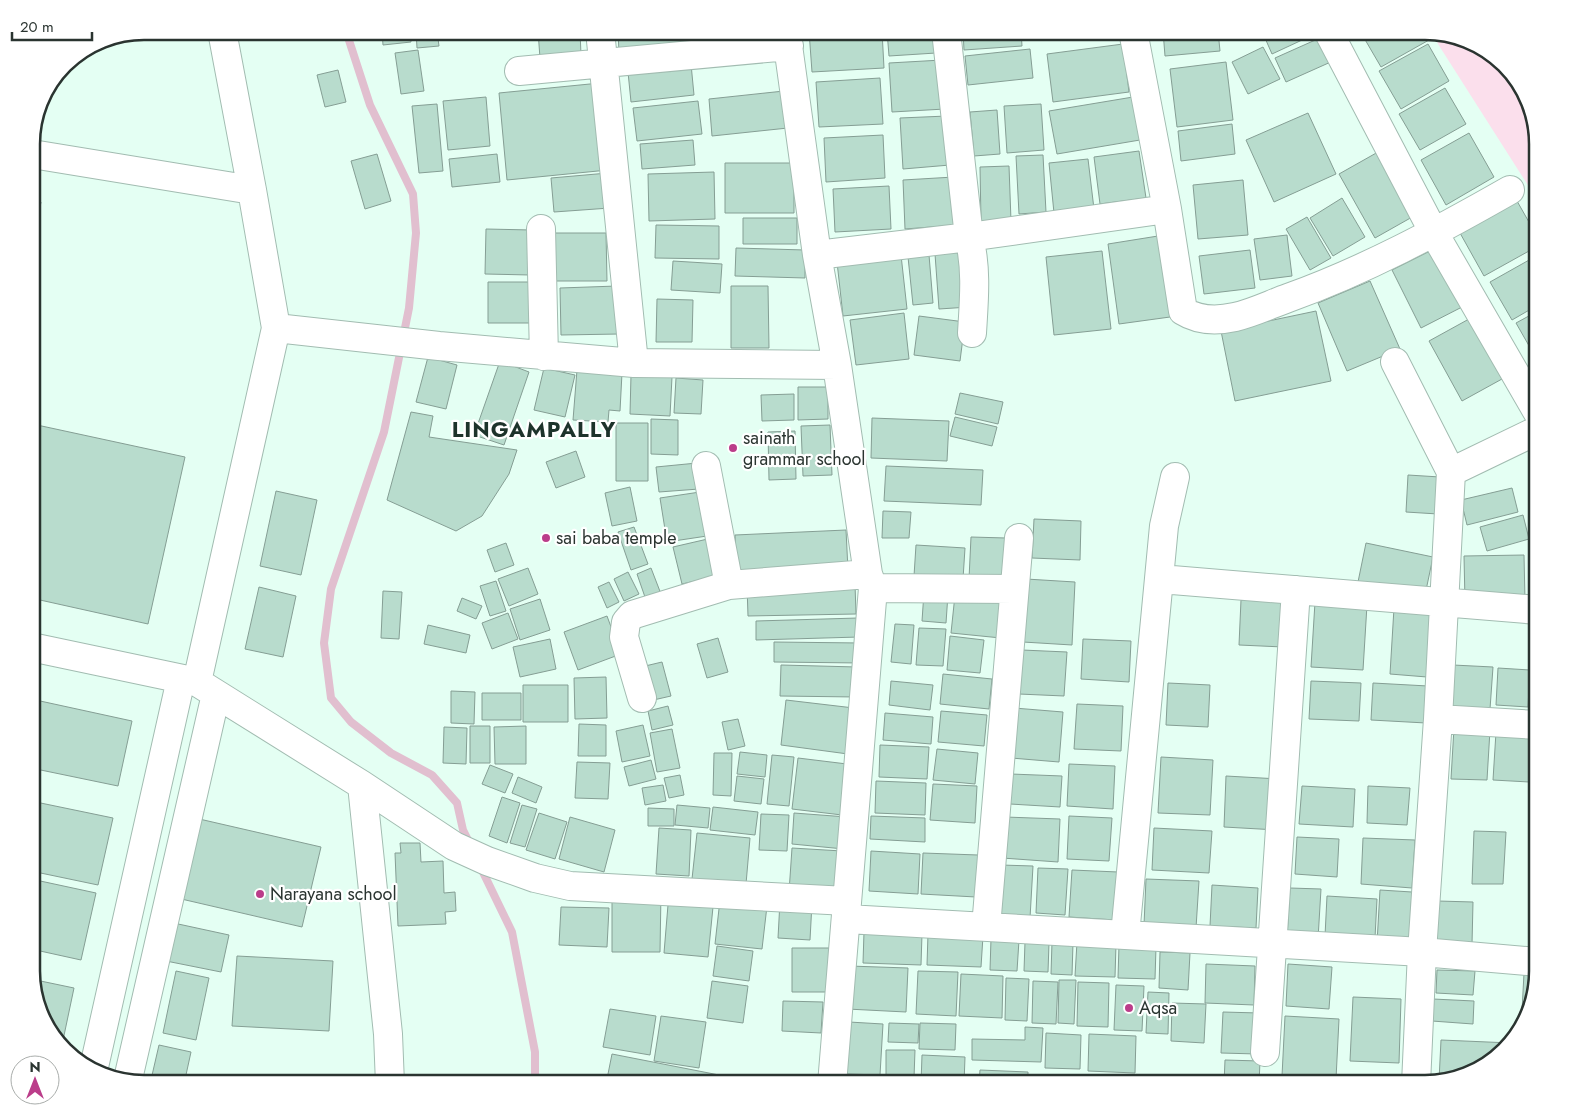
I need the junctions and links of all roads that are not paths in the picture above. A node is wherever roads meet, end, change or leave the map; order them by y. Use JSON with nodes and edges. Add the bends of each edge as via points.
{"nodes":[{"id":1,"x":224,"y":40,"type":"edge"},
{"id":2,"x":601,"y":40,"type":"edge"},
{"id":3,"x":780,"y":40,"type":"edge"},
{"id":4,"x":787,"y":40,"type":"edge"},
{"id":5,"x":947,"y":40,"type":"edge"},
{"id":6,"x":1135,"y":40,"type":"edge"},
{"id":7,"x":1333,"y":40,"type":"edge"},
{"id":8,"x":604,"y":64,"type":"junction"},
{"id":9,"x":519,"y":71,"type":"dead end"},
{"id":10,"x":40,"y":155,"type":"edge"},
{"id":11,"x":252,"y":190,"type":"junction"},
{"id":12,"x":1510,"y":190,"type":"dead end"},
{"id":13,"x":1167,"y":209,"type":"junction"},
{"id":14,"x":541,"y":229,"type":"dead end"},
{"id":15,"x":1434,"y":233,"type":"junction"},
{"id":16,"x":969,"y":237,"type":"junction"},
{"id":17,"x":817,"y":256,"type":"junction"},
{"id":18,"x":276,"y":328,"type":"junction"},
{"id":19,"x":972,"y":333,"type":"dead end"},
{"id":20,"x":544,"y":356,"type":"junction"},
{"id":21,"x":1395,"y":362,"type":"dead end"},
{"id":22,"x":634,"y":363,"type":"junction"},
{"id":23,"x":837,"y":365,"type":"junction"},
{"id":24,"x":1529,"y":397,"type":"edge"},
{"id":25,"x":1529,"y":434,"type":"edge"},
{"id":26,"x":706,"y":466,"type":"dead end"},
{"id":27,"x":1451,"y":472,"type":"junction"},
{"id":28,"x":1175,"y":477,"type":"dead end"},
{"id":29,"x":1019,"y":538,"type":"dead end"},
{"id":30,"x":1160,"y":579,"type":"junction"},
{"id":31,"x":870,"y":581,"type":"junction"},
{"id":32,"x":729,"y":585,"type":"junction"},
{"id":33,"x":1014,"y":589,"type":"junction"},
{"id":34,"x":1296,"y":590,"type":"junction"},
{"id":35,"x":1443,"y":602,"type":"junction"},
{"id":36,"x":1529,"y":609,"type":"edge"},
{"id":37,"x":40,"y":649,"type":"edge"},
{"id":38,"x":198,"y":685,"type":"junction"},
{"id":39,"x":642,"y":698,"type":"dead end"},
{"id":40,"x":1438,"y":719,"type":"junction"},
{"id":41,"x":1529,"y":724,"type":"edge"},
{"id":42,"x":362,"y":785,"type":"junction"},
{"id":43,"x":847,"y":910,"type":"junction"},
{"id":44,"x":986,"y":927,"type":"junction"},
{"id":45,"x":1125,"y":935,"type":"junction"},
{"id":46,"x":1272,"y":944,"type":"junction"},
{"id":47,"x":1422,"y":952,"type":"junction"},
{"id":48,"x":1529,"y":961,"type":"edge"},
{"id":49,"x":1265,"y":1052,"type":"dead end"},
{"id":50,"x":95,"y":1063,"type":"edge"},
{"id":51,"x":129,"y":1074,"type":"edge"},
{"id":52,"x":390,"y":1075,"type":"edge"},
{"id":53,"x":833,"y":1075,"type":"edge"},
{"id":54,"x":1416,"y":1075,"type":"edge"}],
"edges":[{"from":1,"to":11,"type":"street"},
{"from":2,"to":8,"type":"street"},
{"from":3,"to":8,"type":"street"},
{"from":4,"to":17,"type":"street"},
{"from":5,"to":16,"type":"street"},
{"from":6,"to":13,"type":"street"},
{"from":7,"to":15,"type":"street"},
{"from":8,"to":9,"type":"street"},
{"from":8,"to":22,"type":"street"},
{"from":10,"to":11,"type":"street"},
{"from":11,"to":18,"type":"street"},
{"from":12,"to":15,"type":"street"},
{"from":13,"to":15,"type":"street","via":[[1183,311],[1209,320],[1235,317],[1326,284]]},
{"from":13,"to":16,"type":"street"},
{"from":14,"to":20,"type":"street"},
{"from":15,"to":24,"type":"street"},
{"from":16,"to":17,"type":"street"},
{"from":16,"to":19,"type":"street","via":[[975,292]]},
{"from":17,"to":23,"type":"street"},
{"from":18,"to":20,"type":"street"},
{"from":18,"to":38,"type":"street"},
{"from":20,"to":22,"type":"street"},
{"from":21,"to":27,"type":"street"},
{"from":22,"to":23,"type":"street"},
{"from":23,"to":31,"type":"street"},
{"from":25,"to":27,"type":"street"},
{"from":26,"to":32,"type":"street"},
{"from":27,"to":35,"type":"street"},
{"from":28,"to":30,"type":"street","via":[[1164,526]]},
{"from":29,"to":33,"type":"street"},
{"from":30,"to":34,"type":"street"},
{"from":30,"to":45,"type":"street"},
{"from":31,"to":32,"type":"street"},
{"from":31,"to":33,"type":"street"},
{"from":31,"to":43,"type":"street"},
{"from":32,"to":39,"type":"street","via":[[632,615],[626,622],[624,637]]},
{"from":33,"to":44,"type":"street"},
{"from":34,"to":35,"type":"street"},
{"from":34,"to":46,"type":"street"},
{"from":35,"to":36,"type":"street"},
{"from":35,"to":40,"type":"street"},
{"from":37,"to":38,"type":"street"},
{"from":38,"to":42,"type":"street"},
{"from":38,"to":50,"type":"street"},
{"from":38,"to":51,"type":"street"},
{"from":40,"to":41,"type":"street"},
{"from":40,"to":47,"type":"street"},
{"from":42,"to":43,"type":"street","via":[[454,846],[535,878],[570,886]]},
{"from":42,"to":52,"type":"street"},
{"from":43,"to":44,"type":"street"},
{"from":43,"to":53,"type":"street"},
{"from":44,"to":45,"type":"street"},
{"from":45,"to":46,"type":"street"},
{"from":46,"to":47,"type":"street"},
{"from":46,"to":49,"type":"street"},
{"from":47,"to":48,"type":"street"},
{"from":47,"to":54,"type":"street"}]}
